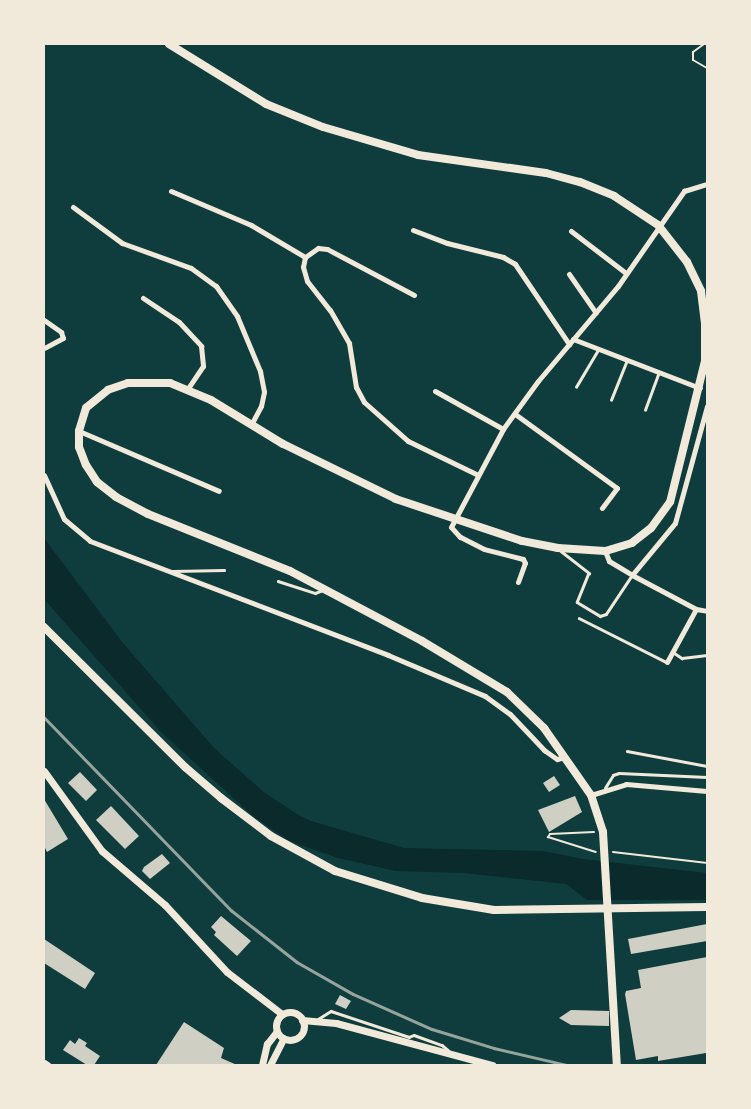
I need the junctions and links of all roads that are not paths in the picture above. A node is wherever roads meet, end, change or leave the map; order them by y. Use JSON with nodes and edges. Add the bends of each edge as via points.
{"nodes":[{"id":1,"x":169,"y":44,"type":"edge"},
{"id":2,"x":707,"y":184,"type":"edge"},
{"id":3,"x":170,"y":191,"type":"dead end"},
{"id":4,"x":73,"y":207,"type":"dead end"},
{"id":5,"x":658,"y":225,"type":"junction"},
{"id":6,"x":414,"y":230,"type":"dead end"},
{"id":7,"x":571,"y":231,"type":"dead end"},
{"id":8,"x":305,"y":256,"type":"junction"},
{"id":9,"x":626,"y":273,"type":"junction"},
{"id":10,"x":569,"y":274,"type":"dead end"},
{"id":11,"x":414,"y":295,"type":"dead end"},
{"id":12,"x":143,"y":298,"type":"dead end"},
{"id":13,"x":596,"y":313,"type":"junction"},
{"id":14,"x":44,"y":320,"type":"edge"},
{"id":15,"x":573,"y":339,"type":"junction"},
{"id":16,"x":569,"y":344,"type":"junction"},
{"id":17,"x":44,"y":348,"type":"edge"},
{"id":18,"x":598,"y":349,"type":"junction"},
{"id":19,"x":627,"y":360,"type":"junction"},
{"id":20,"x":659,"y":372,"type":"junction"},
{"id":21,"x":576,"y":387,"type":"dead end"},
{"id":22,"x":188,"y":388,"type":"junction"},
{"id":23,"x":700,"y":388,"type":"junction"},
{"id":24,"x":435,"y":391,"type":"dead end"},
{"id":25,"x":611,"y":400,"type":"dead end"},
{"id":26,"x":707,"y":406,"type":"edge"},
{"id":27,"x":646,"y":410,"type":"dead end"},
{"id":28,"x":515,"y":414,"type":"junction"},
{"id":29,"x":251,"y":425,"type":"junction"},
{"id":30,"x":503,"y":429,"type":"junction"},
{"id":31,"x":79,"y":431,"type":"junction"},
{"id":32,"x":44,"y":475,"type":"edge"},
{"id":33,"x":478,"y":475,"type":"junction"},
{"id":34,"x":219,"y":491,"type":"dead end"},
{"id":35,"x":602,"y":508,"type":"dead end"},
{"id":36,"x":454,"y":521,"type":"junction"},
{"id":37,"x":558,"y":548,"type":"junction"},
{"id":38,"x":604,"y":551,"type":"junction"},
{"id":39,"x":224,"y":570,"type":"dead end"},
{"id":40,"x":169,"y":571,"type":"junction"},
{"id":41,"x":632,"y":575,"type":"junction"},
{"id":42,"x":278,"y":581,"type":"dead end"},
{"id":43,"x":518,"y":582,"type":"dead end"},
{"id":44,"x":324,"y":590,"type":"junction"},
{"id":45,"x":696,"y":609,"type":"junction"},
{"id":46,"x":707,"y":611,"type":"edge"},
{"id":47,"x":579,"y":618,"type":"dead end"},
{"id":48,"x":44,"y":627,"type":"edge"},
{"id":49,"x":673,"y":652,"type":"junction"},
{"id":50,"x":707,"y":655,"type":"edge"},
{"id":51,"x":667,"y":662,"type":"joint"},
{"id":52,"x":627,"y":751,"type":"dead end"},
{"id":53,"x":565,"y":756,"type":"junction"},
{"id":54,"x":707,"y":766,"type":"edge"},
{"id":55,"x":44,"y":771,"type":"edge"},
{"id":56,"x":707,"y":777,"type":"edge"},
{"id":57,"x":605,"y":788,"type":"junction"},
{"id":58,"x":707,"y":791,"type":"edge"},
{"id":59,"x":591,"y":795,"type":"junction"},
{"id":60,"x":608,"y":907,"type":"junction"},
{"id":61,"x":707,"y":907,"type":"edge"},
{"id":62,"x":339,"y":1013,"type":"junction"},
{"id":63,"x":282,"y":1014,"type":"junction"},
{"id":64,"x":317,"y":1019,"type":"junction"},
{"id":65,"x":302,"y":1020,"type":"junction"},
{"id":66,"x":336,"y":1023,"type":"junction"},
{"id":67,"x":378,"y":1031,"type":"junction"},
{"id":68,"x":277,"y":1032,"type":"junction"},
{"id":69,"x":284,"y":1038,"type":"junction"},
{"id":70,"x":262,"y":1065,"type":"edge"},
{"id":71,"x":270,"y":1065,"type":"edge"},
{"id":72,"x":492,"y":1065,"type":"edge"},
{"id":73,"x":617,"y":1065,"type":"edge"}],
"edges":[{"from":1,"to":5,"type":"main road","via":[[233,86],[295,117],[418,155],[546,173],[580,182],[614,196]]},
{"from":2,"to":5,"type":"street","via":[[684,192]]},
{"from":3,"to":8,"type":"street","via":[[251,224]]},
{"from":4,"to":29,"type":"street","via":[[122,243],[190,268],[216,286],[237,316],[260,370],[264,392]]},
{"from":5,"to":9,"type":"street"},
{"from":5,"to":23,"type":"main road","via":[[687,262],[701,291],[706,326]]},
{"from":6,"to":16,"type":"street","via":[[447,243],[503,257],[515,264]]},
{"from":7,"to":9,"type":"street"},
{"from":8,"to":11,"type":"street","via":[[318,248],[327,249]]},
{"from":8,"to":33,"type":"street","via":[[303,267],[307,282],[330,310],[349,343],[356,387],[364,402],[408,441]]},
{"from":9,"to":13,"type":"street"},
{"from":10,"to":13,"type":"street"},
{"from":12,"to":22,"type":"street","via":[[179,322],[201,346],[202,366]]},
{"from":13,"to":15,"type":"street"},
{"from":14,"to":17,"type":"street","via":[[61,332],[63,338]]},
{"from":15,"to":16,"type":"street"},
{"from":15,"to":18,"type":"street"},
{"from":16,"to":28,"type":"street"},
{"from":18,"to":19,"type":"street"},
{"from":18,"to":21,"type":"lane"},
{"from":19,"to":20,"type":"street"},
{"from":19,"to":25,"type":"lane"},
{"from":20,"to":23,"type":"street"},
{"from":20,"to":27,"type":"lane"},
{"from":22,"to":29,"type":"main road"},
{"from":22,"to":31,"type":"main road","via":[[152,381],[128,383],[108,390],[86,408]]},
{"from":23,"to":38,"type":"main road","via":[[670,502],[651,528],[632,543]]},
{"from":24,"to":30,"type":"street"},
{"from":26,"to":41,"type":"street","via":[[675,523]]},
{"from":28,"to":30,"type":"street"},
{"from":28,"to":35,"type":"street","via":[[616,488]]},
{"from":29,"to":36,"type":"main road","via":[[345,475]]},
{"from":30,"to":33,"type":"street"},
{"from":31,"to":34,"type":"street"},
{"from":31,"to":44,"type":"main road","via":[[79,447],[86,465],[97,482],[116,497],[148,514],[290,571]]},
{"from":32,"to":40,"type":"street","via":[[58,511],[84,538]]},
{"from":33,"to":36,"type":"street"},
{"from":36,"to":37,"type":"main road"},
{"from":36,"to":43,"type":"street","via":[[452,530],[460,537],[494,553],[523,559],[525,563]]},
{"from":37,"to":38,"type":"main road"},
{"from":37,"to":41,"type":"lane","via":[[589,573],[577,602],[600,616],[606,614]]},
{"from":38,"to":41,"type":"street","via":[[609,561]]},
{"from":39,"to":40,"type":"lane"},
{"from":40,"to":53,"type":"street","via":[[486,696],[510,714],[544,750],[557,759]]},
{"from":41,"to":45,"type":"street"},
{"from":42,"to":44,"type":"lane","via":[[315,593]]},
{"from":44,"to":53,"type":"main road","via":[[471,668],[507,692],[530,712]]},
{"from":45,"to":46,"type":"street"},
{"from":45,"to":49,"type":"street"},
{"from":47,"to":51,"type":"lane"},
{"from":48,"to":60,"type":"main road","via":[[192,774],[249,821],[306,857],[374,885],[456,906],[513,911]]},
{"from":49,"to":50,"type":"lane","via":[[682,658]]},
{"from":49,"to":51,"type":"street"},
{"from":52,"to":54,"type":"lane"},
{"from":53,"to":59,"type":"main road"},
{"from":55,"to":63,"type":"street","via":[[105,854],[165,905],[227,972]]},
{"from":56,"to":57,"type":"lane","via":[[619,773],[613,775]]},
{"from":57,"to":58,"type":"street","via":[[626,784]]},
{"from":57,"to":59,"type":"street"},
{"from":59,"to":60,"type":"main road","via":[[604,851]]},
{"from":60,"to":61,"type":"main road"},
{"from":60,"to":73,"type":"main road"},
{"from":62,"to":64,"type":"lane","via":[[331,1011]]},
{"from":62,"to":66,"type":"lane"},
{"from":62,"to":67,"type":"lane"},
{"from":63,"to":65,"type":"street","via":[[294,1012]]},
{"from":63,"to":68,"type":"street","via":[[277,1020]]},
{"from":64,"to":65,"type":"street"},
{"from":64,"to":66,"type":"street"},
{"from":65,"to":69,"type":"street","via":[[300,1035],[294,1039]]},
{"from":66,"to":67,"type":"street"},
{"from":67,"to":72,"type":"street"},
{"from":68,"to":69,"type":"street"},
{"from":68,"to":70,"type":"street","via":[[267,1044]]},
{"from":69,"to":71,"type":"street"}]}
